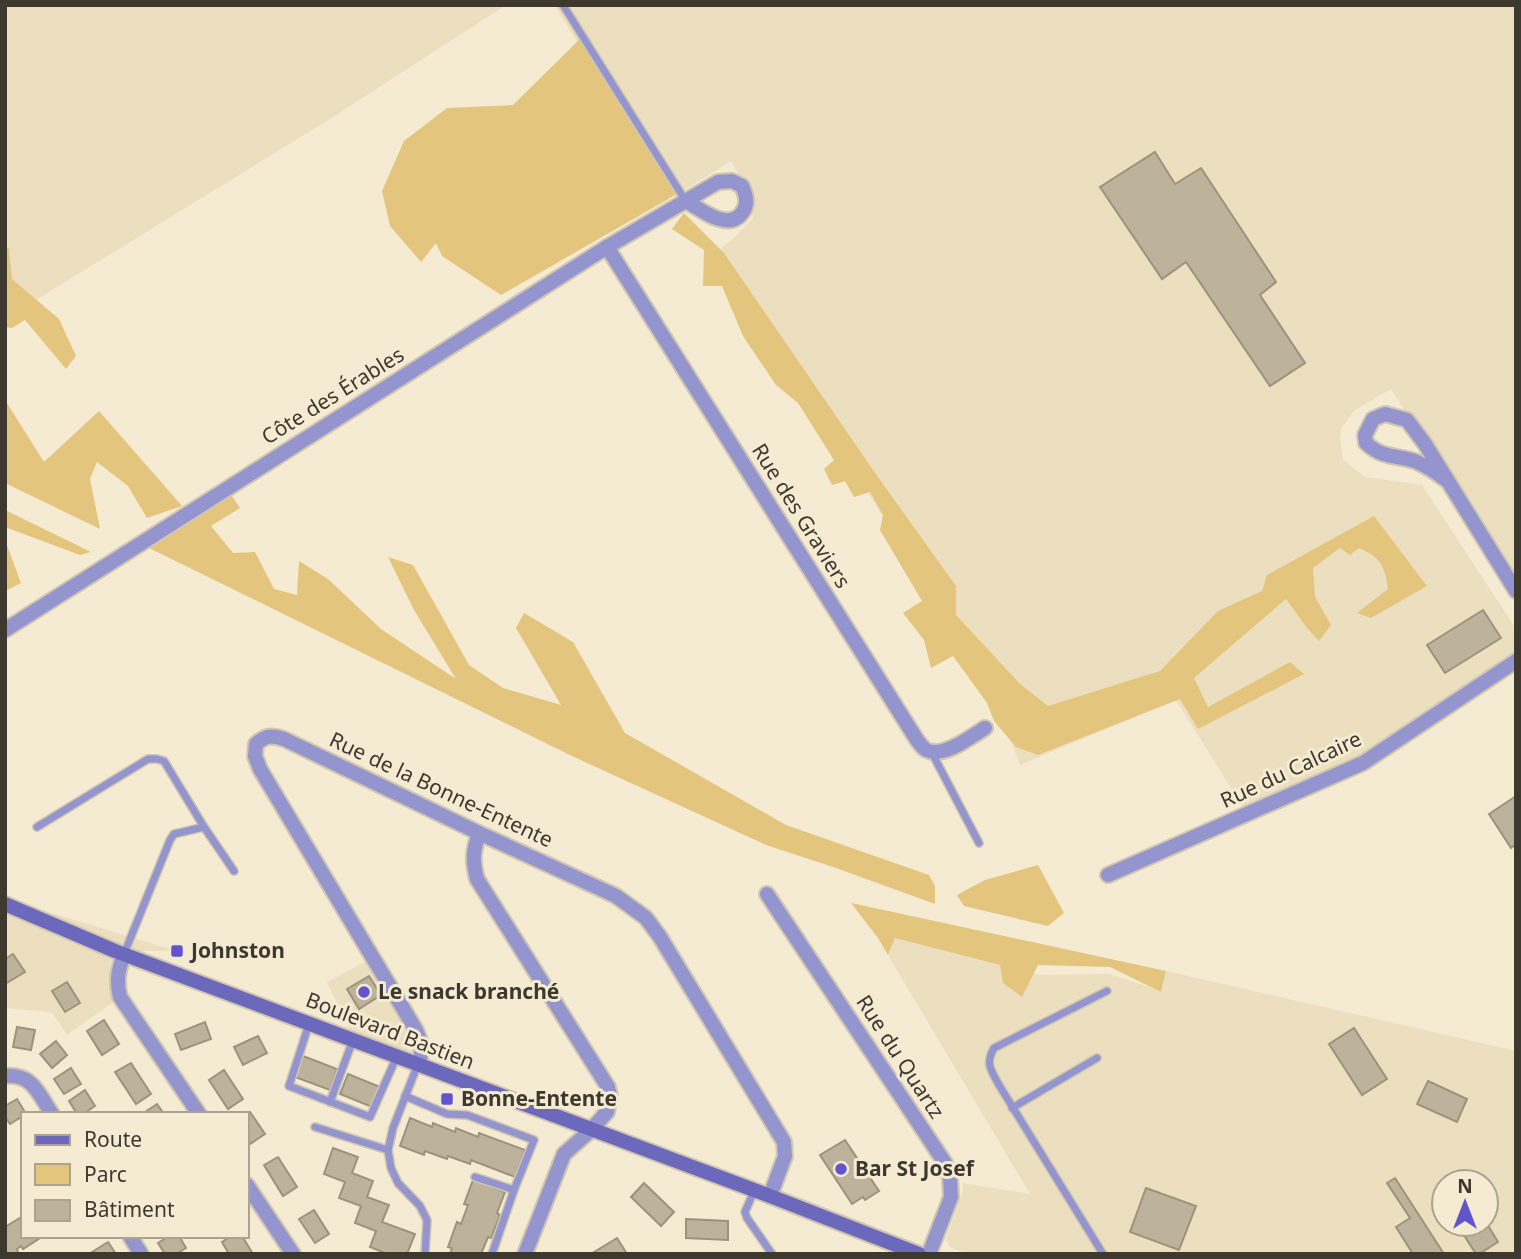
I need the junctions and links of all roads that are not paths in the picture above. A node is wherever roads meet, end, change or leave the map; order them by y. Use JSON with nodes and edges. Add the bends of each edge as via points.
{"nodes":[{"id":1,"x":563,"y":5,"type":"edge"},
{"id":2,"x":686,"y":201,"type":"joint"},
{"id":3,"x":607,"y":247,"type":"junction"},
{"id":4,"x":1446,"y":480,"type":"junction"},
{"id":5,"x":1516,"y":591,"type":"edge"},
{"id":6,"x":5,"y":630,"type":"edge"},
{"id":7,"x":1516,"y":661,"type":"edge"},
{"id":8,"x":985,"y":728,"type":"dead end"},
{"id":9,"x":932,"y":753,"type":"junction"},
{"id":10,"x":37,"y":827,"type":"dead end"},
{"id":11,"x":204,"y":827,"type":"junction"},
{"id":12,"x":479,"y":833,"type":"junction"},
{"id":13,"x":979,"y":844,"type":"dead end"},
{"id":14,"x":234,"y":871,"type":"dead end"},
{"id":15,"x":1108,"y":875,"type":"dead end"},
{"id":16,"x":767,"y":894,"type":"dead end"},
{"id":17,"x":5,"y":904,"type":"edge"},
{"id":18,"x":124,"y":955,"type":"junction"},
{"id":19,"x":1107,"y":991,"type":"dead end"},
{"id":20,"x":310,"y":1024,"type":"junction"},
{"id":21,"x":353,"y":1040,"type":"junction"},
{"id":22,"x":397,"y":1056,"type":"junction"},
{"id":23,"x":1097,"y":1058,"type":"dead end"},
{"id":24,"x":418,"y":1064,"type":"junction"},
{"id":25,"x":5,"y":1076,"type":"edge"},
{"id":26,"x":405,"y":1096,"type":"junction"},
{"id":27,"x":330,"y":1102,"type":"junction"},
{"id":28,"x":1013,"y":1108,"type":"junction"},
{"id":29,"x":51,"y":1112,"type":"edge"},
{"id":30,"x":198,"y":1112,"type":"edge"},
{"id":31,"x":315,"y":1127,"type":"dead end"},
{"id":32,"x":591,"y":1130,"type":"junction"},
{"id":33,"x":388,"y":1150,"type":"junction"},
{"id":34,"x":475,"y":1177,"type":"dead end"},
{"id":35,"x":248,"y":1186,"type":"edge"},
{"id":36,"x":514,"y":1191,"type":"junction"},
{"id":37,"x":754,"y":1191,"type":"junction"},
{"id":38,"x":770,"y":1196,"type":"junction"},
{"id":39,"x":131,"y":1238,"type":"edge"},
{"id":40,"x":141,"y":1254,"type":"edge"},
{"id":41,"x":293,"y":1254,"type":"edge"},
{"id":42,"x":425,"y":1254,"type":"edge"},
{"id":43,"x":492,"y":1254,"type":"edge"},
{"id":44,"x":525,"y":1254,"type":"edge"},
{"id":45,"x":772,"y":1254,"type":"edge"},
{"id":46,"x":919,"y":1254,"type":"edge"},
{"id":47,"x":929,"y":1254,"type":"edge"},
{"id":48,"x":1102,"y":1254,"type":"edge"}],
"edges":[{"from":1,"to":2,"type":"lane"},
{"from":2,"to":3,"type":"street","name":"Côte des Érables"},
{"from":3,"to":6,"type":"street","name":"Côte des Érables"},
{"from":3,"to":9,"type":"street","name":"Rue des Graviers","via":[[917,740]]},
{"from":4,"to":4,"type":"street","via":[[1407,420],[1385,415],[1373,419],[1365,435],[1375,452],[1415,461]]},
{"from":4,"to":5,"type":"street"},
{"from":7,"to":15,"type":"street","name":"Rue du Calcaire","via":[[1363,763]]},
{"from":8,"to":9,"type":"street","via":[[951,749]]},
{"from":9,"to":13,"type":"lane"},
{"from":10,"to":11,"type":"lane","via":[[148,759],[158,759],[164,761]]},
{"from":11,"to":14,"type":"lane"},
{"from":11,"to":18,"type":"lane","via":[[174,834],[170,840]]},
{"from":12,"to":24,"type":"street","name":"Rue de la Bonne-Entente","via":[[284,739],[273,735],[256,744],[260,769],[416,1030],[423,1053]]},
{"from":12,"to":32,"type":"street","via":[[473,850],[477,879],[608,1087],[607,1112]]},
{"from":12,"to":38,"type":"street","name":"Rue de la Bonne-Entente","via":[[616,896],[646,918],[784,1142],[785,1156]]},
{"from":16,"to":47,"type":"street","name":"Rue du Quartz","via":[[945,1163],[951,1197]]},
{"from":17,"to":18,"type":"main road","name":"Boulevard Bastien"},
{"from":18,"to":20,"type":"main road","name":"Boulevard Bastien"},
{"from":18,"to":30,"type":"street","via":[[117,984],[120,997]]},
{"from":19,"to":28,"type":"lane","via":[[994,1048],[990,1069]]},
{"from":20,"to":21,"type":"main road","name":"Boulevard Bastien"},
{"from":20,"to":27,"type":"lane","via":[[289,1086]]},
{"from":21,"to":22,"type":"main road","name":"Boulevard Bastien"},
{"from":21,"to":27,"type":"lane"},
{"from":22,"to":24,"type":"main road","name":"Boulevard Bastien"},
{"from":22,"to":27,"type":"lane","via":[[370,1117]]},
{"from":23,"to":28,"type":"lane"},
{"from":24,"to":26,"type":"lane"},
{"from":24,"to":32,"type":"main road","name":"Boulevard Bastien"},
{"from":25,"to":29,"type":"street","via":[[31,1082]]},
{"from":26,"to":33,"type":"lane"},
{"from":26,"to":36,"type":"lane","via":[[534,1140]]},
{"from":28,"to":48,"type":"lane"},
{"from":31,"to":33,"type":"lane"},
{"from":32,"to":37,"type":"main road","name":"Boulevard Bastien"},
{"from":32,"to":44,"type":"street","via":[[564,1154]]},
{"from":33,"to":42,"type":"lane","via":[[398,1183],[427,1220]]},
{"from":34,"to":36,"type":"lane"},
{"from":35,"to":41,"type":"street"},
{"from":36,"to":43,"type":"lane"},
{"from":37,"to":38,"type":"main road","name":"Boulevard Bastien"},
{"from":37,"to":45,"type":"lane","via":[[745,1212]]},
{"from":38,"to":46,"type":"main road","name":"Boulevard Bastien"},
{"from":39,"to":40,"type":"street"}]}
